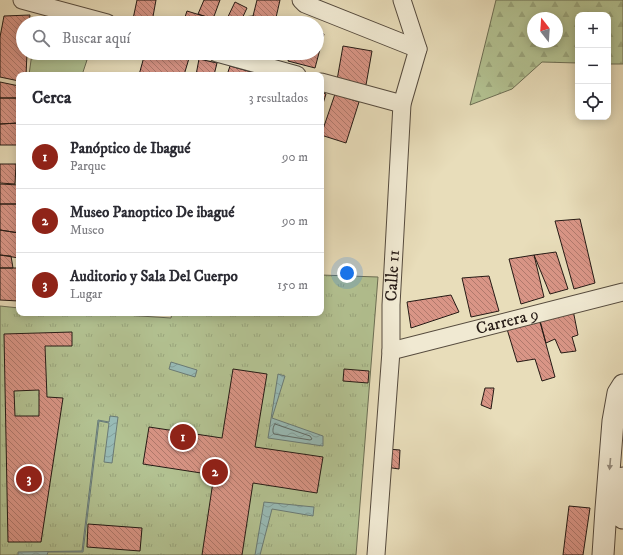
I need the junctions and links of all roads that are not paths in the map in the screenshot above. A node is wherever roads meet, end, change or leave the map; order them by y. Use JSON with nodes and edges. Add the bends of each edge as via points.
{"nodes":[{"id":1,"x":22,"y":0,"type":"edge"},
{"id":2,"x":301,"y":0,"type":"edge"},
{"id":3,"x":402,"y":0,"type":"edge"},
{"id":4,"x":81,"y":16,"type":"edge"},
{"id":5,"x":418,"y":49,"type":"junction"},
{"id":6,"x":242,"y":60,"type":"edge"},
{"id":7,"x":286,"y":72,"type":"edge"},
{"id":8,"x":324,"y":83,"type":"edge"},
{"id":9,"x":402,"y":104,"type":"junction"},
{"id":10,"x":623,"y":292,"type":"edge"},
{"id":11,"x":391,"y":351,"type":"junction"},
{"id":12,"x":623,"y":384,"type":"edge"},
{"id":13,"x":623,"y":478,"type":"edge"},
{"id":14,"x":623,"y":518,"type":"edge"},
{"id":15,"x":376,"y":555,"type":"edge"},
{"id":16,"x":604,"y":555,"type":"edge"}],
"edges":[{"from":1,"to":4,"type":"street"},
{"from":2,"to":5,"type":"street","via":[[305,4]]},
{"from":3,"to":5,"type":"street"},
{"from":5,"to":9,"type":"street","name":"Calle 11"},
{"from":6,"to":7,"type":"street"},
{"from":8,"to":9,"type":"street"},
{"from":9,"to":11,"type":"street","name":"Calle 11","via":[[391,305]]},
{"from":10,"to":11,"type":"street","name":"Carrera 9"},
{"from":11,"to":15,"type":"street","name":"Calle 11"},
{"from":12,"to":16,"type":"street","one_way":true,"via":[[618,393],[613,421]]},
{"from":13,"to":14,"type":"street"}]}
